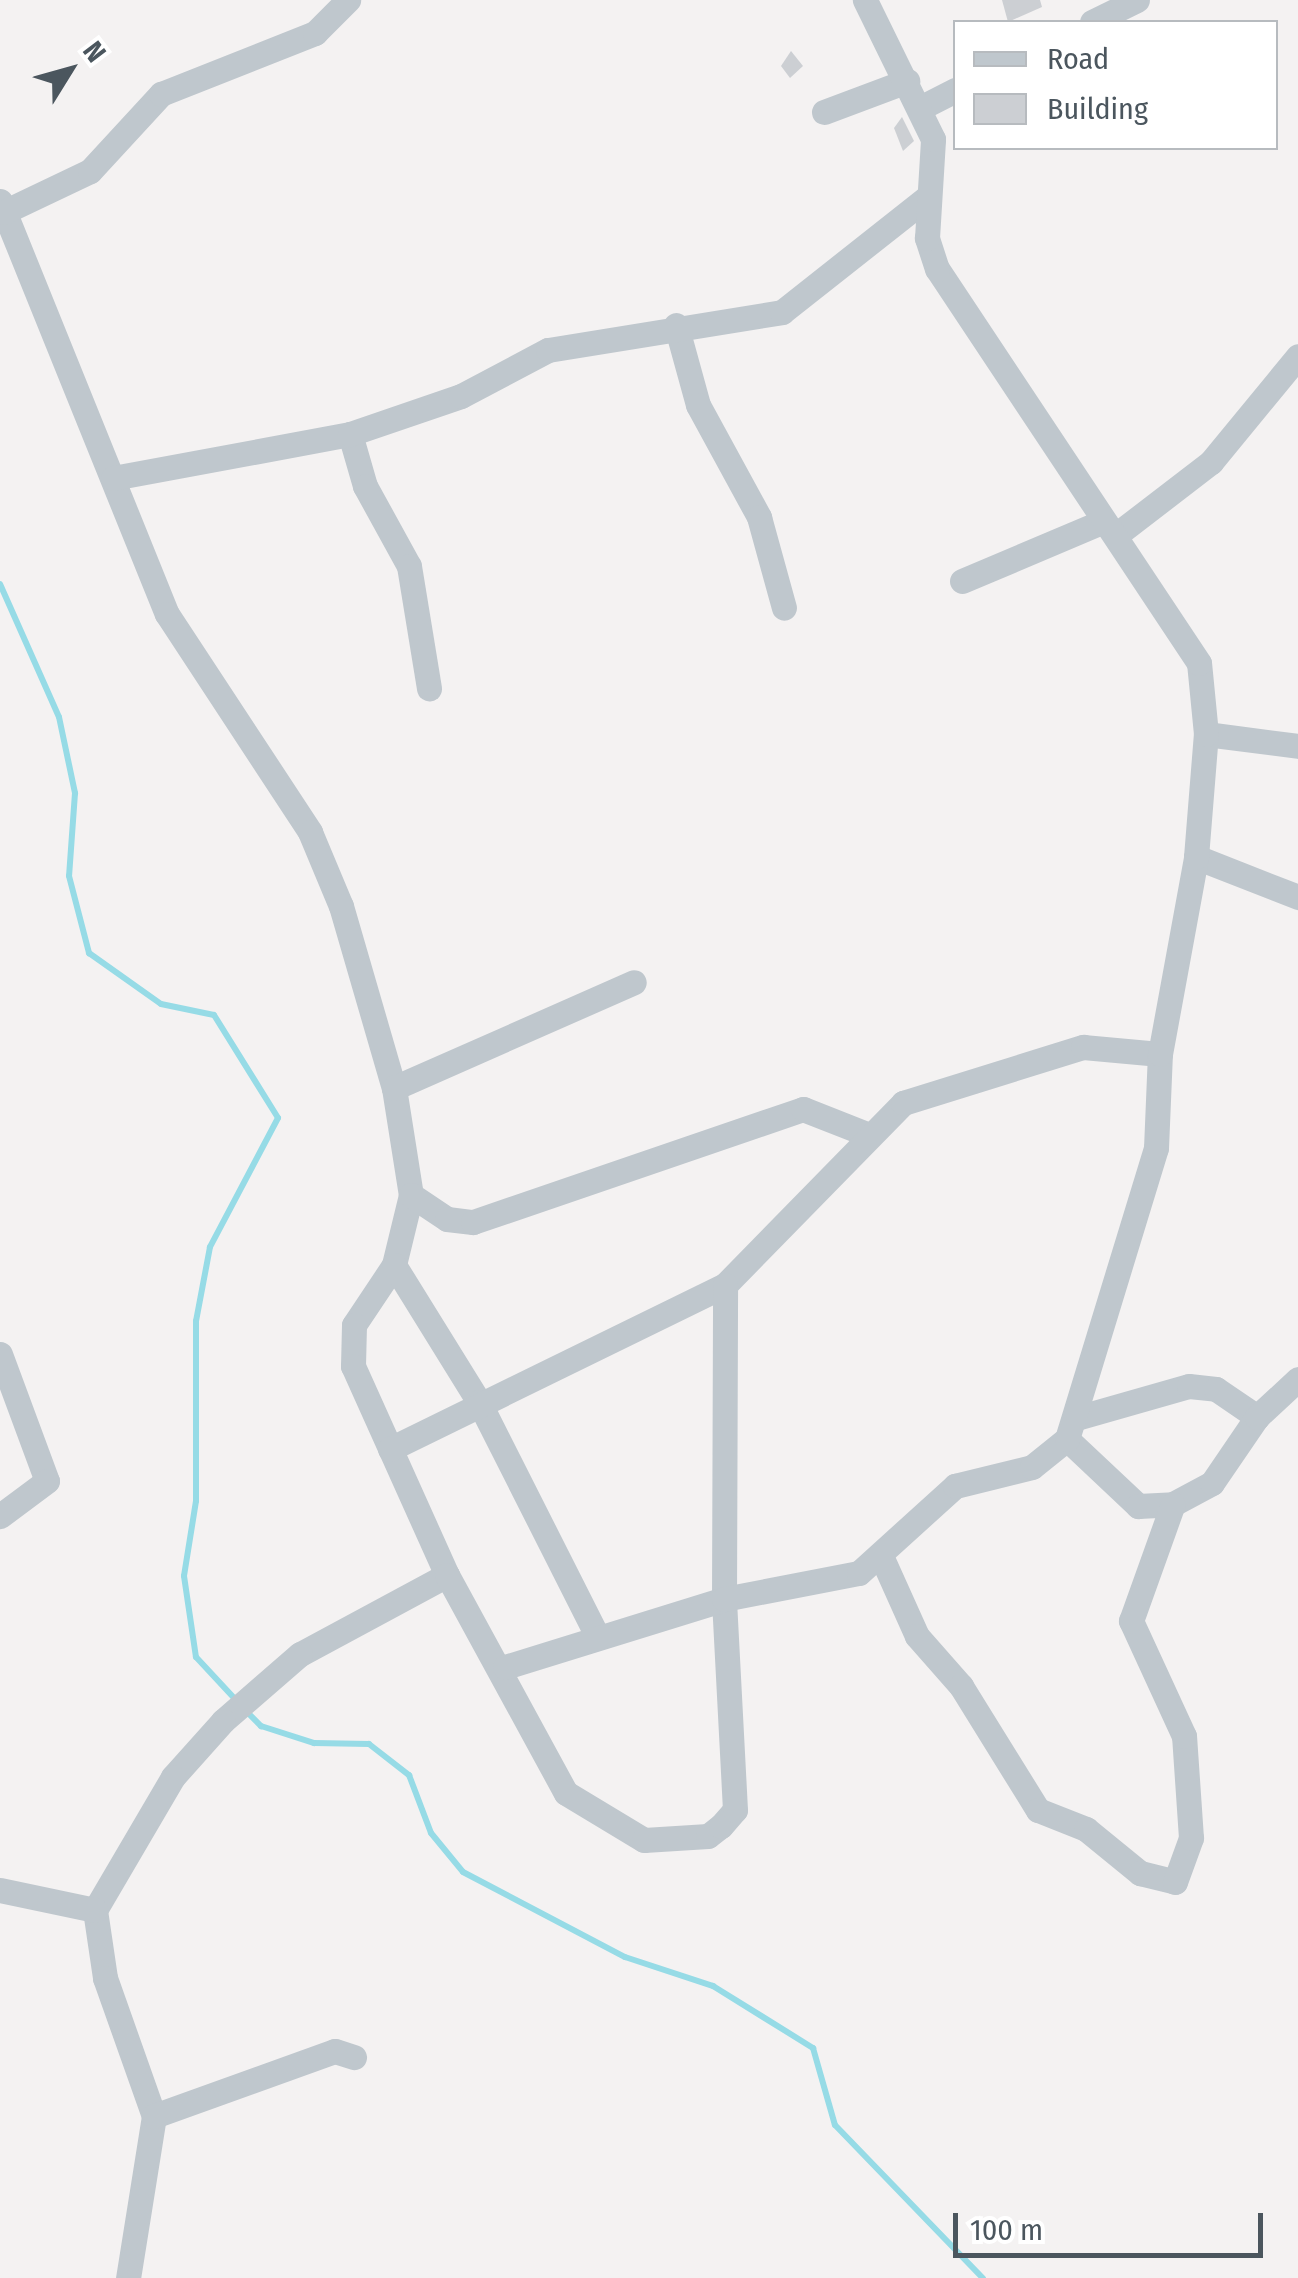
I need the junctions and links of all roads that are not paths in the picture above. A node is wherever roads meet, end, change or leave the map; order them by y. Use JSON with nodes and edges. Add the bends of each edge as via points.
{"nodes":[{"id":1,"x":348,"y":0,"type":"edge"},
{"id":2,"x":866,"y":0,"type":"edge"},
{"id":3,"x":1137,"y":0,"type":"edge"},
{"id":4,"x":1096,"y":20,"type":"edge"},
{"id":5,"x":907,"y":80,"type":"junction"},
{"id":6,"x":953,"y":92,"type":"edge"},
{"id":7,"x":922,"y":107,"type":"junction"},
{"id":8,"x":824,"y":112,"type":"dead end"},
{"id":9,"x":929,"y":196,"type":"junction"},
{"id":10,"x":2,"y":207,"type":"edge"},
{"id":11,"x":676,"y":325,"type":"junction"},
{"id":12,"x":1298,"y":356,"type":"edge"},
{"id":13,"x":350,"y":434,"type":"junction"},
{"id":14,"x":113,"y":478,"type":"junction"},
{"id":15,"x":1110,"y":528,"type":"junction"},
{"id":16,"x":962,"y":581,"type":"dead end"},
{"id":17,"x":784,"y":608,"type":"dead end"},
{"id":18,"x":429,"y":688,"type":"dead end"},
{"id":19,"x":1206,"y":734,"type":"junction"},
{"id":20,"x":1298,"y":746,"type":"edge"},
{"id":21,"x":1196,"y":857,"type":"junction"},
{"id":22,"x":1298,"y":897,"type":"edge"},
{"id":23,"x":634,"y":982,"type":"dead end"},
{"id":24,"x":1160,"y":1054,"type":"junction"},
{"id":25,"x":394,"y":1088,"type":"junction"},
{"id":26,"x":864,"y":1133,"type":"junction"},
{"id":27,"x":411,"y":1195,"type":"junction"},
{"id":28,"x":394,"y":1264,"type":"junction"},
{"id":29,"x":725,"y":1285,"type":"junction"},
{"id":30,"x":0,"y":1354,"type":"edge"},
{"id":31,"x":1298,"y":1379,"type":"edge"},
{"id":32,"x":479,"y":1402,"type":"junction"},
{"id":33,"x":1257,"y":1417,"type":"junction"},
{"id":34,"x":1074,"y":1428,"type":"junction"},
{"id":35,"x":390,"y":1449,"type":"junction"},
{"id":36,"x":1173,"y":1504,"type":"junction"},
{"id":37,"x":0,"y":1516,"type":"edge"},
{"id":38,"x":882,"y":1558,"type":"junction"},
{"id":39,"x":447,"y":1574,"type":"junction"},
{"id":40,"x":724,"y":1598,"type":"junction"},
{"id":41,"x":597,"y":1636,"type":"junction"},
{"id":42,"x":505,"y":1667,"type":"junction"},
{"id":43,"x":0,"y":1890,"type":"edge"},
{"id":44,"x":95,"y":1910,"type":"junction"},
{"id":45,"x":354,"y":2057,"type":"dead end"},
{"id":46,"x":154,"y":2116,"type":"junction"},
{"id":47,"x":128,"y":2278,"type":"edge"}],
"edges":[{"from":1,"to":10,"type":"street","via":[[315,34],[161,94],[90,171]]},
{"from":2,"to":5,"type":"street"},
{"from":3,"to":4,"type":"street"},
{"from":5,"to":7,"type":"street"},
{"from":5,"to":8,"type":"street"},
{"from":6,"to":7,"type":"street"},
{"from":7,"to":9,"type":"street","via":[[933,139]]},
{"from":9,"to":11,"type":"street","via":[[790,309]]},
{"from":9,"to":15,"type":"street","via":[[937,268]]},
{"from":10,"to":14,"type":"street"},
{"from":11,"to":13,"type":"street","via":[[548,350],[461,396]]},
{"from":11,"to":17,"type":"street","via":[[698,405],[759,517]]},
{"from":12,"to":15,"type":"street","via":[[1211,462]]},
{"from":13,"to":14,"type":"street"},
{"from":13,"to":18,"type":"street","via":[[365,486],[410,566]]},
{"from":14,"to":25,"type":"street","via":[[167,614],[310,832]]},
{"from":15,"to":16,"type":"street"},
{"from":15,"to":19,"type":"street","via":[[1193,647]]},
{"from":19,"to":20,"type":"street"},
{"from":19,"to":21,"type":"street"},
{"from":21,"to":22,"type":"street"},
{"from":21,"to":24,"type":"street"},
{"from":23,"to":25,"type":"street"},
{"from":24,"to":26,"type":"street","via":[[1094,1046],[970,1075],[903,1103]]},
{"from":24,"to":34,"type":"street","via":[[1156,1148]]},
{"from":25,"to":27,"type":"street"},
{"from":26,"to":27,"type":"street","via":[[803,1109],[472,1222],[447,1219]]},
{"from":26,"to":29,"type":"street"},
{"from":27,"to":28,"type":"street"},
{"from":28,"to":32,"type":"street"},
{"from":28,"to":35,"type":"street","via":[[350,1340]]},
{"from":29,"to":32,"type":"street"},
{"from":29,"to":40,"type":"street"},
{"from":30,"to":37,"type":"street","via":[[46,1481]]},
{"from":31,"to":33,"type":"street"},
{"from":32,"to":35,"type":"street"},
{"from":32,"to":41,"type":"street"},
{"from":33,"to":34,"type":"street","via":[[1216,1388],[1189,1386]]},
{"from":33,"to":36,"type":"street","via":[[1212,1483]]},
{"from":34,"to":36,"type":"street","via":[[1138,1506]]},
{"from":34,"to":38,"type":"street","via":[[1032,1467],[955,1486]]},
{"from":35,"to":39,"type":"street"},
{"from":36,"to":38,"type":"street","via":[[1131,1622],[1184,1736],[1191,1838],[1175,1882],[1140,1873],[1086,1829],[1038,1810],[961,1686],[917,1636]]},
{"from":38,"to":40,"type":"street","via":[[832,1580]]},
{"from":39,"to":42,"type":"street"},
{"from":39,"to":44,"type":"street","via":[[300,1654],[223,1721],[173,1777]]},
{"from":40,"to":41,"type":"street"},
{"from":40,"to":42,"type":"street","via":[[735,1810],[708,1836],[644,1840],[566,1793],[537,1750]]},
{"from":41,"to":42,"type":"street"},
{"from":43,"to":44,"type":"street"},
{"from":44,"to":46,"type":"street","via":[[104,1978]]},
{"from":45,"to":46,"type":"street","via":[[335,2051]]},
{"from":46,"to":47,"type":"street"}]}
